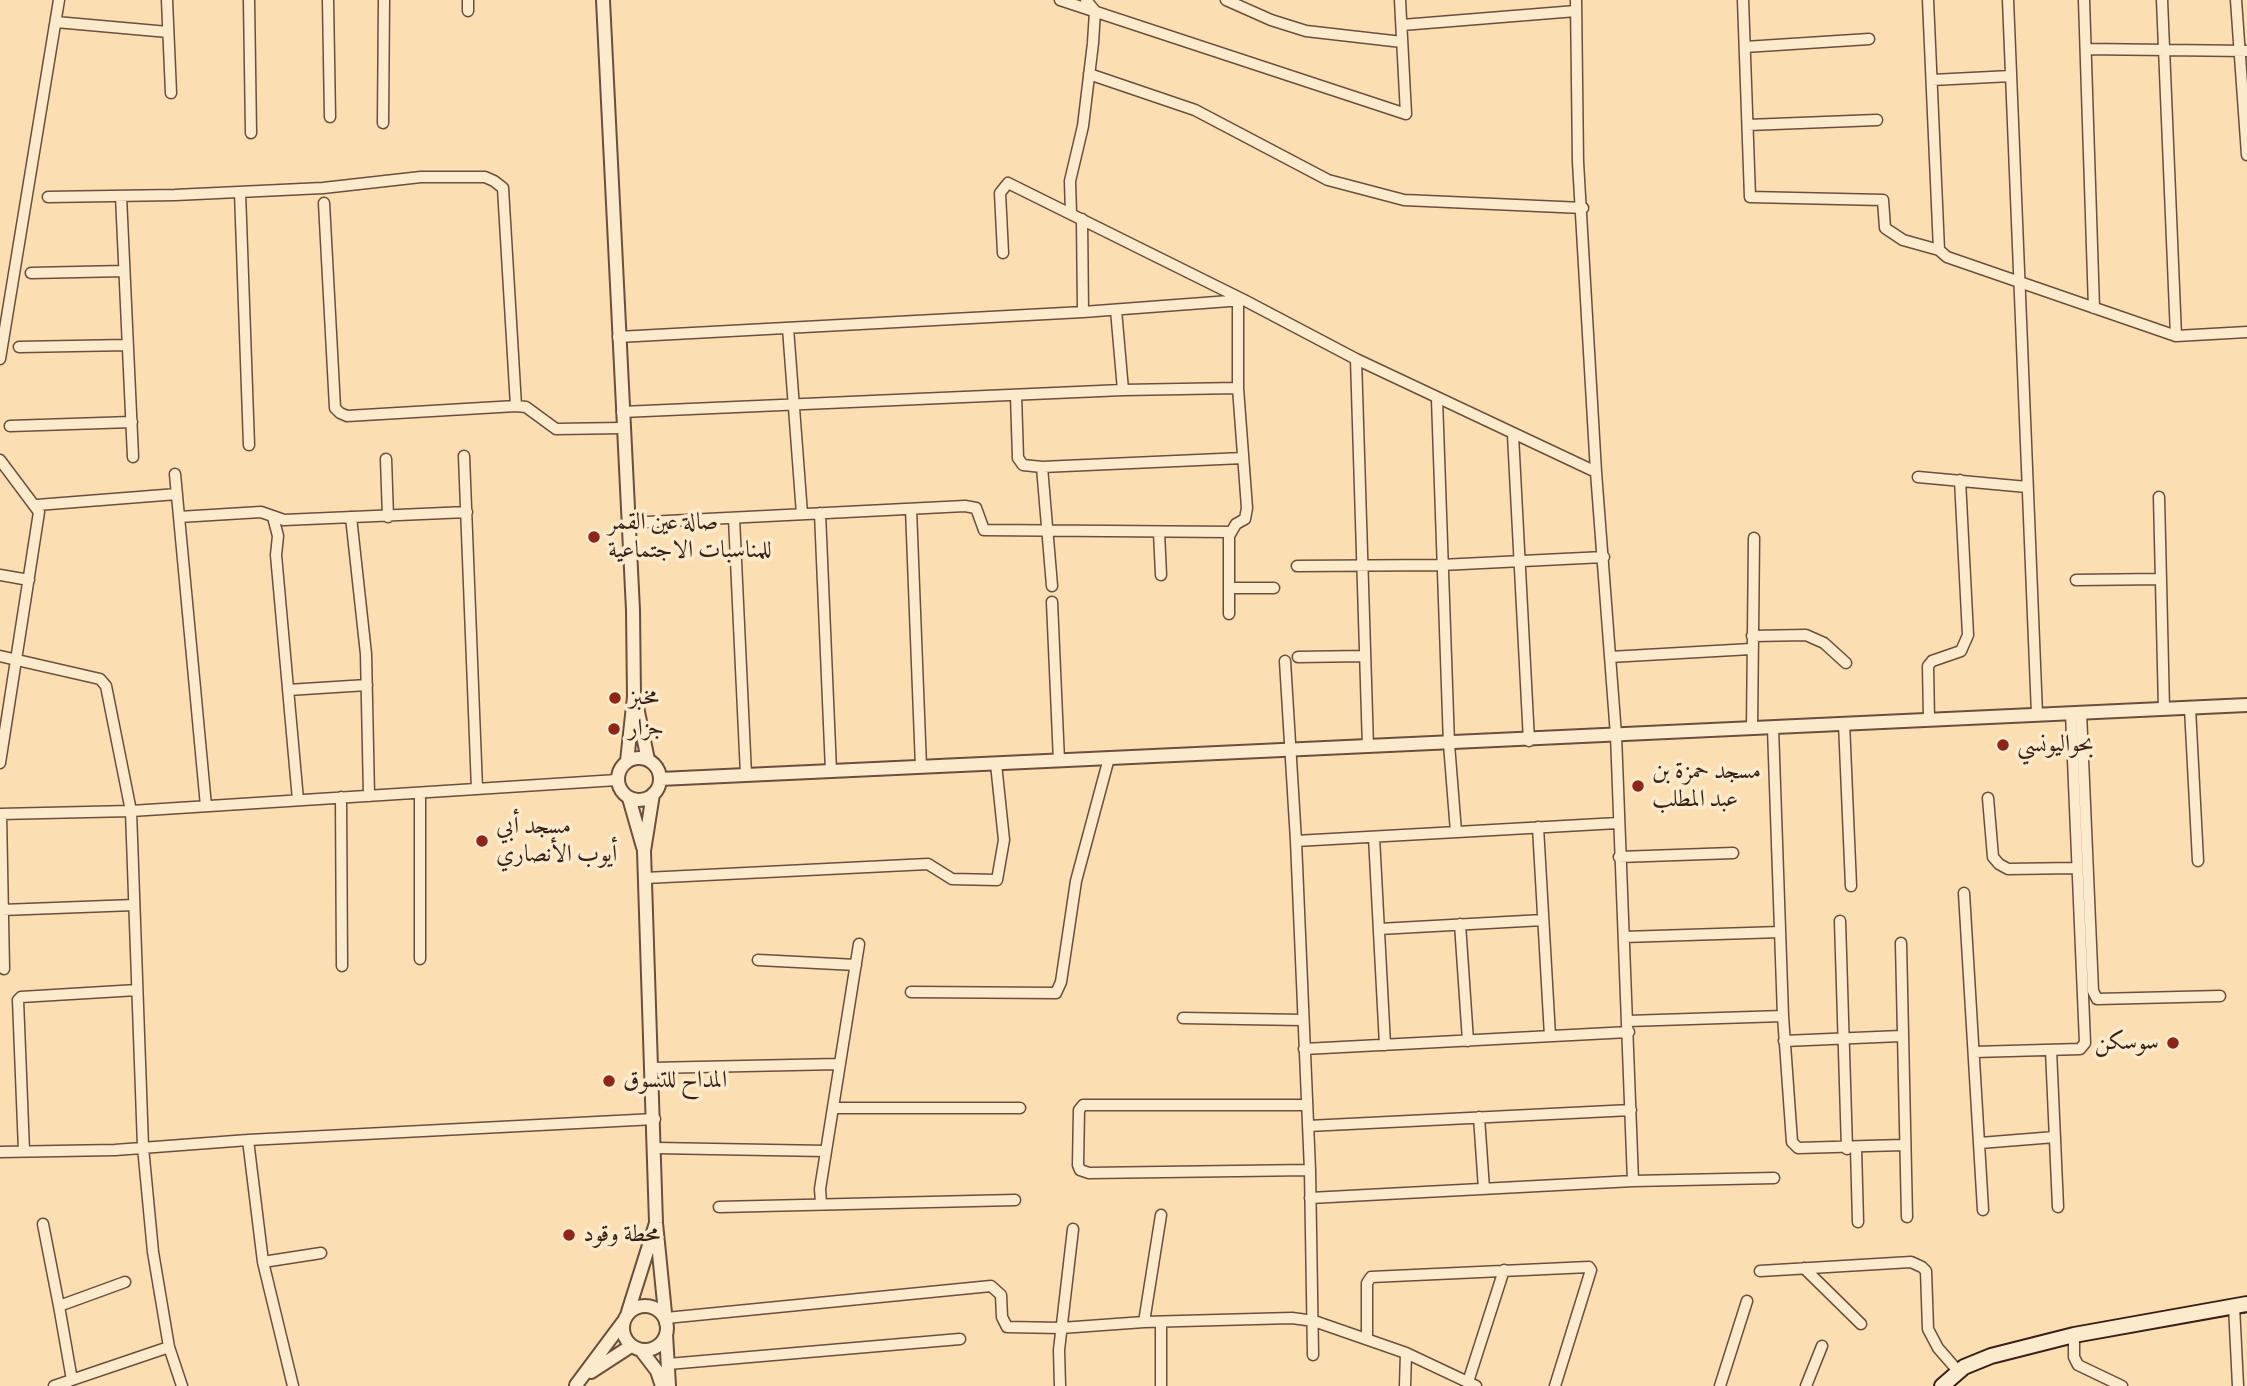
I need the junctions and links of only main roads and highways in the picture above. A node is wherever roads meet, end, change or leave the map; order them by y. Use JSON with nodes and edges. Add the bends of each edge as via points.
{"nodes":[{"id":1,"x":2240,"y":1305,"type":"edge"},
{"id":2,"x":1942,"y":1386,"type":"edge"}],
"edges":[{"from":1,"to":2,"type":"main road","via":[[2074,1335],[1992,1356],[1958,1371]]}]}
